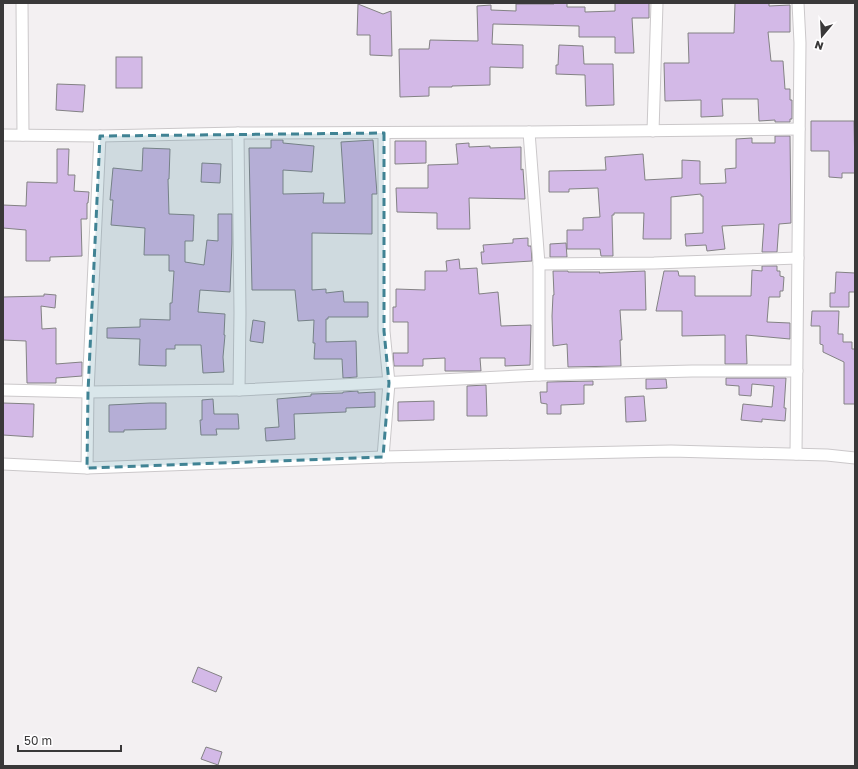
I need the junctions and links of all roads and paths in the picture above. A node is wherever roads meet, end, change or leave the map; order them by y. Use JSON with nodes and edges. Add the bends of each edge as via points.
{"nodes":[{"id":1,"x":22,"y":3,"type":"edge"},
{"id":2,"x":657,"y":3,"type":"edge"},
{"id":3,"x":798,"y":3,"type":"edge"},
{"id":4,"x":799,"y":129,"type":"junction"},
{"id":5,"x":653,"y":131,"type":"junction"},
{"id":6,"x":384,"y":132,"type":"junction"},
{"id":7,"x":529,"y":132,"type":"junction"},
{"id":8,"x":238,"y":133,"type":"junction"},
{"id":9,"x":3,"y":135,"type":"edge"},
{"id":10,"x":22,"y":135,"type":"junction"},
{"id":11,"x":100,"y":136,"type":"junction"},
{"id":12,"x":798,"y":258,"type":"junction"},
{"id":13,"x":538,"y":264,"type":"junction"},
{"id":14,"x":797,"y":371,"type":"junction"},
{"id":15,"x":539,"y":375,"type":"junction"},
{"id":16,"x":389,"y":383,"type":"junction"},
{"id":17,"x":3,"y":390,"type":"edge"},
{"id":18,"x":239,"y":390,"type":"junction"},
{"id":19,"x":88,"y":392,"type":"junction"},
{"id":20,"x":796,"y":454,"type":"junction"},
{"id":21,"x":383,"y":457,"type":"junction"},
{"id":22,"x":855,"y":458,"type":"edge"},
{"id":23,"x":3,"y":464,"type":"edge"},
{"id":24,"x":87,"y":468,"type":"junction"}],
"edges":[{"from":1,"to":10,"type":"street"},
{"from":2,"to":5,"type":"street"},
{"from":3,"to":4,"type":"street"},
{"from":4,"to":5,"type":"street"},
{"from":4,"to":12,"type":"street"},
{"from":5,"to":7,"type":"street"},
{"from":6,"to":7,"type":"street"},
{"from":6,"to":8,"type":"street"},
{"from":6,"to":16,"type":"street","via":[[384,331]]},
{"from":7,"to":13,"type":"street"},
{"from":8,"to":11,"type":"street"},
{"from":8,"to":18,"type":"street"},
{"from":9,"to":10,"type":"street"},
{"from":10,"to":11,"type":"street"},
{"from":11,"to":19,"type":"street"},
{"from":12,"to":13,"type":"street"},
{"from":12,"to":14,"type":"street"},
{"from":13,"to":15,"type":"street"},
{"from":14,"to":15,"type":"street"},
{"from":14,"to":20,"type":"street"},
{"from":15,"to":16,"type":"street"},
{"from":16,"to":18,"type":"street"},
{"from":16,"to":21,"type":"street"},
{"from":17,"to":19,"type":"street"},
{"from":18,"to":19,"type":"street"},
{"from":19,"to":24,"type":"street"},
{"from":20,"to":21,"type":"street","via":[[671,451]]},
{"from":20,"to":22,"type":"street"},
{"from":21,"to":24,"type":"street"},
{"from":23,"to":24,"type":"street"}]}
